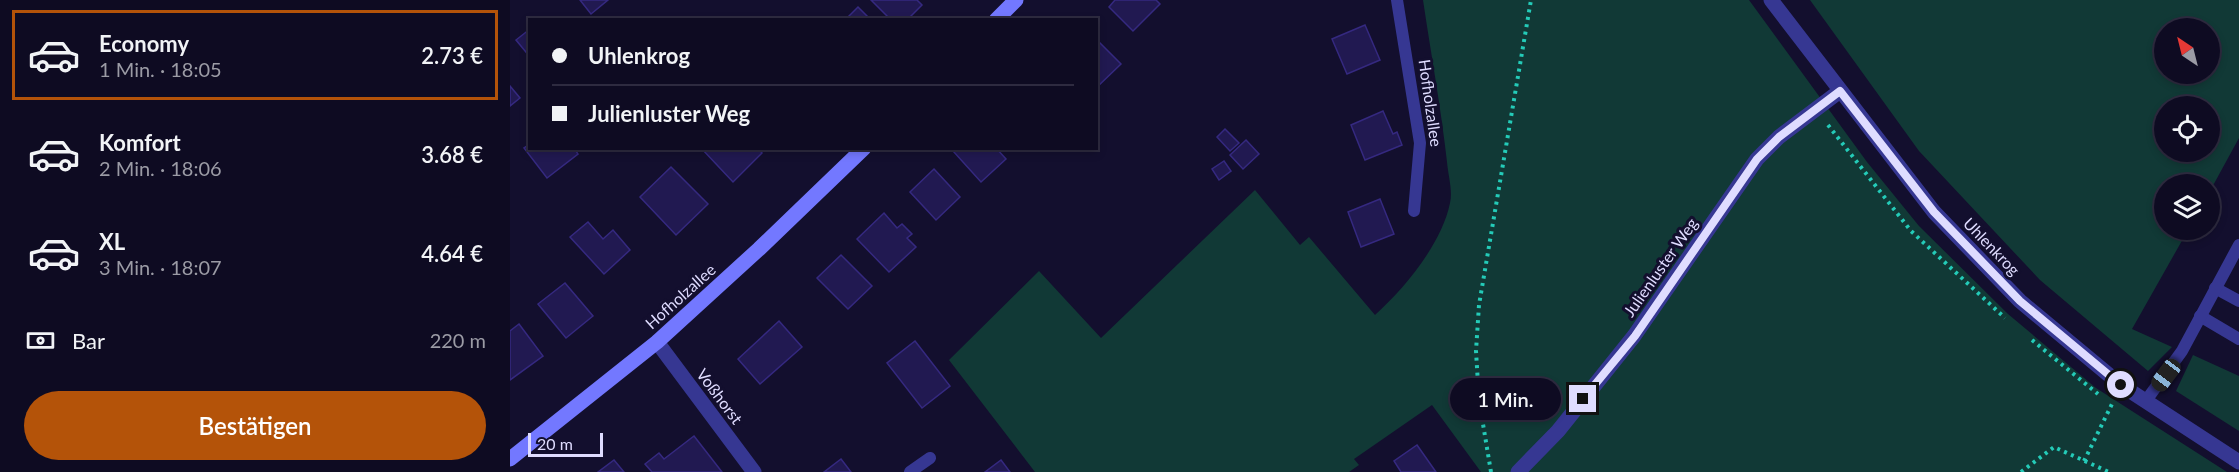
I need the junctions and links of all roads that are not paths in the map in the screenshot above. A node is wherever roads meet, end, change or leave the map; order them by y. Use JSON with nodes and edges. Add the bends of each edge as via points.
{"nodes":[{"id":1,"x":1016,"y":0,"type":"edge"},
{"id":2,"x":1397,"y":0,"type":"edge"},
{"id":3,"x":1771,"y":0,"type":"edge"},
{"id":4,"x":998,"y":18,"type":"edge"},
{"id":5,"x":1840,"y":91,"type":"junction"},
{"id":6,"x":862,"y":150,"type":"edge"},
{"id":7,"x":1414,"y":211,"type":"dead end"},
{"id":8,"x":2239,"y":244,"type":"edge"},
{"id":9,"x":2216,"y":288,"type":"junction"},
{"id":10,"x":2239,"y":301,"type":"edge"},
{"id":11,"x":2200,"y":316,"type":"junction"},
{"id":12,"x":2239,"y":339,"type":"edge"},
{"id":13,"x":657,"y":342,"type":"junction"},
{"id":14,"x":2145,"y":402,"type":"junction"},
{"id":15,"x":930,"y":458,"type":"dead end"},
{"id":16,"x":510,"y":459,"type":"edge"},
{"id":17,"x":2239,"y":462,"type":"edge"},
{"id":18,"x":754,"y":472,"type":"edge"},
{"id":19,"x":910,"y":472,"type":"edge"},
{"id":20,"x":1518,"y":472,"type":"edge"}],
"edges":[{"from":1,"to":4,"type":"street"},
{"from":2,"to":7,"type":"lane","name":"Hofholzallee","via":[[1420,143]]},
{"from":3,"to":5,"type":"street","name":"Uhlenkrog"},
{"from":5,"to":14,"type":"street","name":"Uhlenkrog","via":[[1934,212],[2020,301]]},
{"from":5,"to":20,"type":"street","name":"Julienluster Weg","via":[[1779,137],[1757,159],[1635,336],[1552,438]]},
{"from":6,"to":13,"type":"street","name":"Hofholzallee"},
{"from":8,"to":9,"type":"lane"},
{"from":9,"to":10,"type":"lane"},
{"from":9,"to":11,"type":"lane"},
{"from":11,"to":12,"type":"lane"},
{"from":11,"to":14,"type":"lane","via":[[2182,351]]},
{"from":13,"to":16,"type":"street","name":"Hofholzallee"},
{"from":13,"to":18,"type":"street","name":"Voßhorst"},
{"from":14,"to":17,"type":"street","name":"Uhlenkrog"},
{"from":15,"to":19,"type":"lane"}]}
